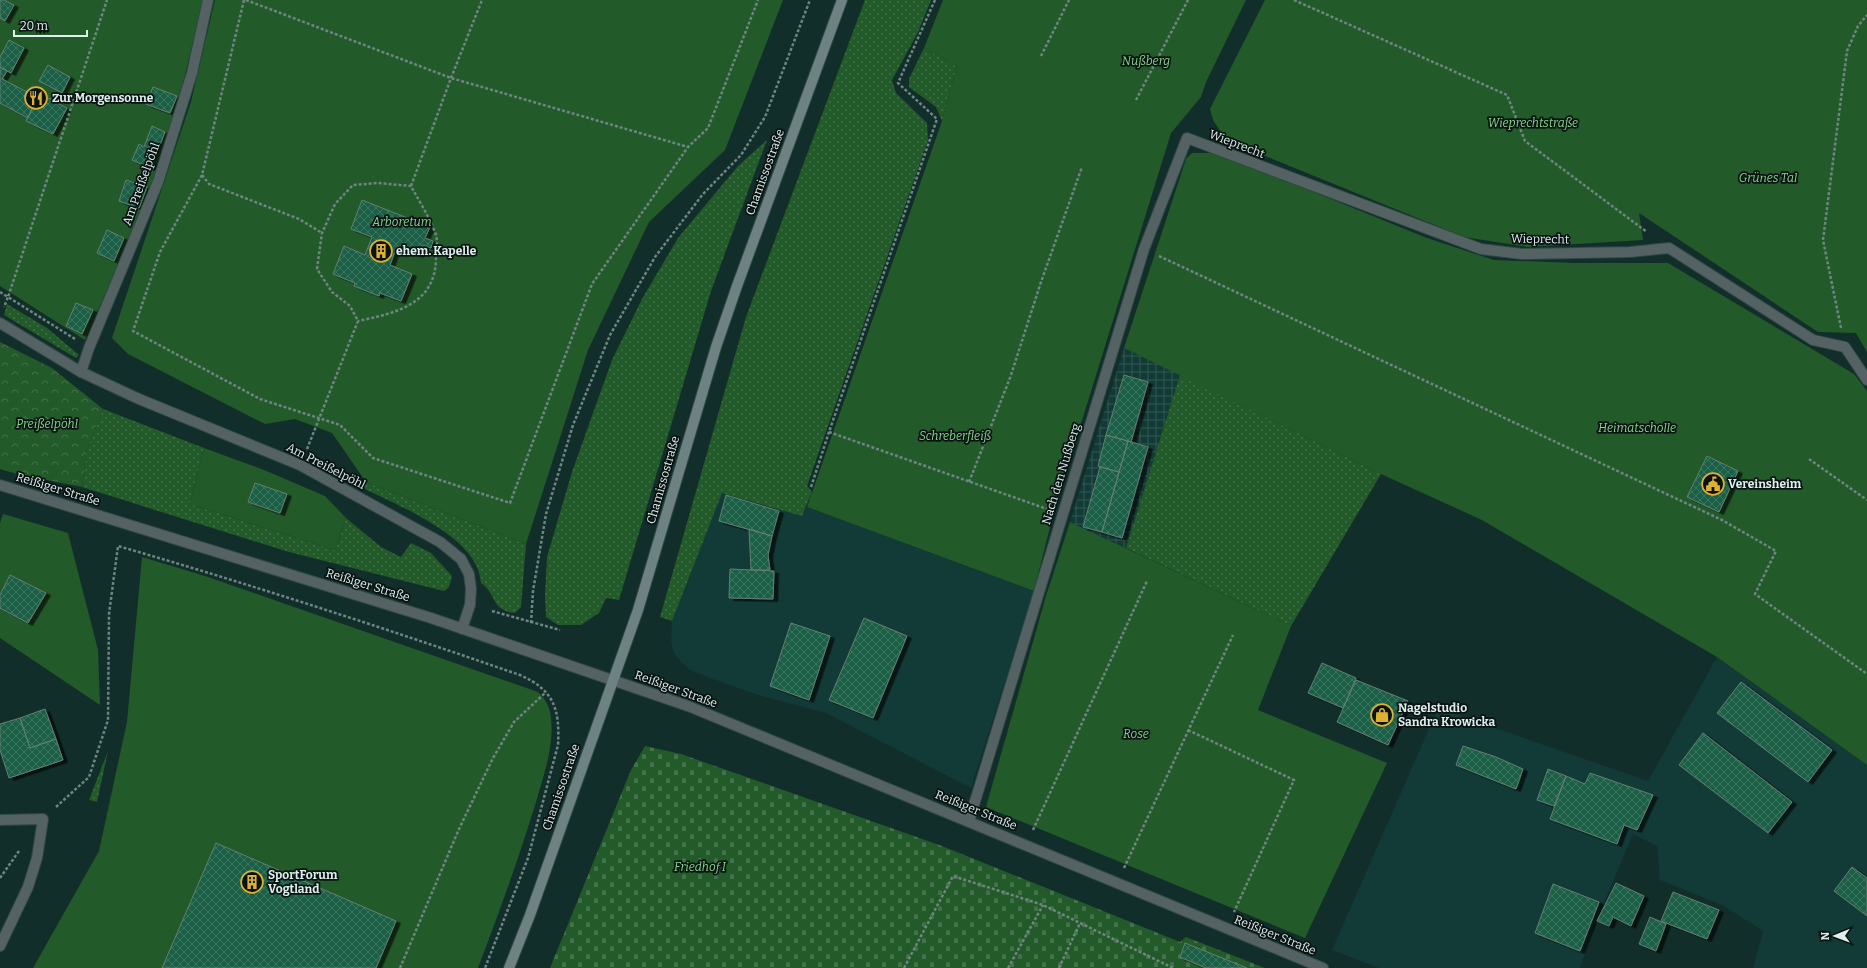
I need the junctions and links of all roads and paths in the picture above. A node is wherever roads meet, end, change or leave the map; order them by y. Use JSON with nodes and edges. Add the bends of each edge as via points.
{"nodes":[{"id":1,"x":108,"y":0,"type":"edge"},
{"id":2,"x":208,"y":0,"type":"edge"},
{"id":3,"x":245,"y":0,"type":"edge"},
{"id":4,"x":482,"y":0,"type":"edge"},
{"id":5,"x":758,"y":0,"type":"edge"},
{"id":6,"x":810,"y":0,"type":"edge"},
{"id":7,"x":842,"y":0,"type":"edge"},
{"id":8,"x":934,"y":0,"type":"edge"},
{"id":9,"x":1069,"y":0,"type":"edge"},
{"id":10,"x":1188,"y":0,"type":"edge"},
{"id":11,"x":1294,"y":0,"type":"edge"},
{"id":12,"x":1867,"y":15,"type":"edge"},
{"id":13,"x":1041,"y":56,"type":"dead end"},
{"id":14,"x":451,"y":78,"type":"junction"},
{"id":15,"x":1136,"y":100,"type":"dead end"},
{"id":16,"x":1187,"y":138,"type":"joint"},
{"id":17,"x":688,"y":147,"type":"junction"},
{"id":18,"x":1082,"y":167,"type":"dead end"},
{"id":19,"x":202,"y":175,"type":"junction"},
{"id":20,"x":411,"y":186,"type":"junction"},
{"id":21,"x":322,"y":233,"type":"junction"},
{"id":22,"x":1669,"y":248,"type":"junction"},
{"id":23,"x":1144,"y":249,"type":"junction"},
{"id":24,"x":0,"y":292,"type":"edge"},
{"id":25,"x":8,"y":297,"type":"junction"},
{"id":26,"x":3,"y":310,"type":"dead end"},
{"id":27,"x":358,"y":321,"type":"junction"},
{"id":28,"x":0,"y":323,"type":"edge"},
{"id":29,"x":1845,"y":347,"type":"junction"},
{"id":30,"x":89,"y":348,"type":"junction"},
{"id":31,"x":81,"y":372,"type":"junction"},
{"id":32,"x":1867,"y":380,"type":"edge"},
{"id":33,"x":320,"y":418,"type":"junction"},
{"id":34,"x":829,"y":432,"type":"junction"},
{"id":35,"x":1809,"y":459,"type":"dead end"},
{"id":36,"x":300,"y":465,"type":"junction"},
{"id":37,"x":969,"y":482,"type":"junction"},
{"id":38,"x":0,"y":485,"type":"edge"},
{"id":39,"x":811,"y":487,"type":"dead end"},
{"id":40,"x":1867,"y":500,"type":"edge"},
{"id":41,"x":1062,"y":514,"type":"junction"},
{"id":42,"x":1147,"y":581,"type":"dead end"},
{"id":43,"x":492,"y":611,"type":"dead end"},
{"id":44,"x":531,"y":623,"type":"junction"},
{"id":45,"x":462,"y":629,"type":"junction"},
{"id":46,"x":560,"y":630,"type":"dead end"},
{"id":47,"x":1233,"y":635,"type":"dead end"},
{"id":48,"x":1867,"y":674,"type":"edge"},
{"id":49,"x":613,"y":680,"type":"junction"},
{"id":50,"x":546,"y":692,"type":"junction"},
{"id":51,"x":1188,"y":730,"type":"junction"},
{"id":52,"x":43,"y":819,"type":"junction"},
{"id":53,"x":0,"y":820,"type":"edge"},
{"id":54,"x":969,"y":821,"type":"junction"},
{"id":55,"x":1026,"y":845,"type":"junction"},
{"id":56,"x":1117,"y":883,"type":"junction"},
{"id":57,"x":1043,"y":905,"type":"junction"},
{"id":58,"x":1080,"y":923,"type":"junction"},
{"id":59,"x":1226,"y":929,"type":"junction"},
{"id":60,"x":0,"y":946,"type":"edge"},
{"id":61,"x":400,"y":968,"type":"edge"},
{"id":62,"x":485,"y":968,"type":"edge"},
{"id":63,"x":509,"y":968,"type":"edge"},
{"id":64,"x":904,"y":968,"type":"edge"},
{"id":65,"x":1008,"y":968,"type":"edge"},
{"id":66,"x":1059,"y":968,"type":"edge"},
{"id":67,"x":1173,"y":968,"type":"edge"},
{"id":68,"x":1323,"y":968,"type":"edge"}],
"edges":[{"from":1,"to":25,"type":"path"},
{"from":2,"to":30,"type":"street","name":"Am Preißelpöhl","via":[[192,73],[158,182]]},
{"from":3,"to":14,"type":"path"},
{"from":3,"to":19,"type":"path"},
{"from":4,"to":14,"type":"path"},
{"from":5,"to":17,"type":"path","via":[[708,128]]},
{"from":6,"to":44,"type":"path","via":[[765,118],[741,154],[703,194],[655,257],[610,335],[573,425],[546,514],[533,591]]},
{"from":7,"to":49,"type":"street","name":"Chamissostraße","via":[[716,347],[638,610]]},
{"from":8,"to":34,"type":"path","via":[[898,83],[937,119]]},
{"from":9,"to":13,"type":"path"},
{"from":10,"to":15,"type":"path"},
{"from":11,"to":22,"type":"path","via":[[1507,95],[1525,141]]},
{"from":12,"to":29,"type":"path","via":[[1858,26],[1847,51],[1823,240]]},
{"from":14,"to":17,"type":"path"},
{"from":14,"to":20,"type":"path"},
{"from":16,"to":22,"type":"street","name":"Wieprecht","via":[[1481,249],[1522,254],[1630,252]]},
{"from":16,"to":23,"type":"street","name":"Nach den Nußberg"},
{"from":17,"to":33,"type":"path","via":[[592,284],[510,503],[373,458],[340,425]]},
{"from":18,"to":37,"type":"path","via":[[1010,378]]},
{"from":19,"to":21,"type":"path","via":[[209,184],[299,219]]},
{"from":19,"to":33,"type":"path","via":[[160,252],[133,331],[260,399]]},
{"from":20,"to":21,"type":"path","via":[[378,183],[353,185],[335,204]]},
{"from":20,"to":27,"type":"path","via":[[436,236],[436,265],[429,288],[413,304],[386,315]]},
{"from":21,"to":27,"type":"path","via":[[317,269],[332,292],[350,306]]},
{"from":22,"to":29,"type":"street","via":[[1813,340]]},
{"from":23,"to":41,"type":"street","name":"Nach den Nußberg"},
{"from":23,"to":48,"type":"path","via":[[1722,520],[1776,551],[1755,594]]},
{"from":24,"to":25,"type":"path"},
{"from":25,"to":26,"type":"path"},
{"from":25,"to":30,"type":"path"},
{"from":27,"to":33,"type":"path"},
{"from":28,"to":31,"type":"street","name":"Am Preißelpöhl"},
{"from":29,"to":32,"type":"street"},
{"from":30,"to":31,"type":"street","name":"Am Preißelpöhl"},
{"from":31,"to":36,"type":"street","name":"Am Preißelpöhl","via":[[139,399]]},
{"from":33,"to":36,"type":"path"},
{"from":34,"to":37,"type":"path"},
{"from":34,"to":39,"type":"path"},
{"from":35,"to":40,"type":"path"},
{"from":36,"to":45,"type":"street","name":"Am Preißelpöhl","via":[[440,542],[461,559],[469,574],[471,589],[470,605]]},
{"from":37,"to":41,"type":"path"},
{"from":38,"to":45,"type":"street","name":"Reißiger Straße"},
{"from":41,"to":54,"type":"street","name":"Nach den Nußberg"},
{"from":42,"to":55,"type":"path"},
{"from":43,"to":44,"type":"path"},
{"from":44,"to":46,"type":"path"},
{"from":45,"to":49,"type":"street","name":"Reißiger Straße"},
{"from":47,"to":51,"type":"path"},
{"from":49,"to":54,"type":"street","name":"Reißiger Straße","via":[[688,706]]},
{"from":49,"to":63,"type":"street","name":"Chamissostraße"},
{"from":50,"to":52,"type":"path","via":[[520,675],[434,645],[118,546],[109,614],[108,720],[89,777]]},
{"from":50,"to":61,"type":"path","via":[[514,722],[493,758],[459,829]]},
{"from":50,"to":62,"type":"path","via":[[555,705],[558,716],[555,764],[528,858]]},
{"from":51,"to":56,"type":"path"},
{"from":51,"to":59,"type":"path","via":[[1294,780]]},
{"from":52,"to":53,"type":"street"},
{"from":52,"to":60,"type":"street","via":[[37,858],[28,887]]},
{"from":54,"to":55,"type":"street","name":"Reißiger Straße"},
{"from":55,"to":56,"type":"street","name":"Reißiger Straße"},
{"from":56,"to":59,"type":"street","name":"Reißiger Straße"},
{"from":57,"to":58,"type":"path"},
{"from":57,"to":64,"type":"path","via":[[953,876]]},
{"from":57,"to":65,"type":"path"},
{"from":58,"to":66,"type":"path"},
{"from":58,"to":67,"type":"path"},
{"from":59,"to":68,"type":"street","name":"Reißiger Straße"}]}
